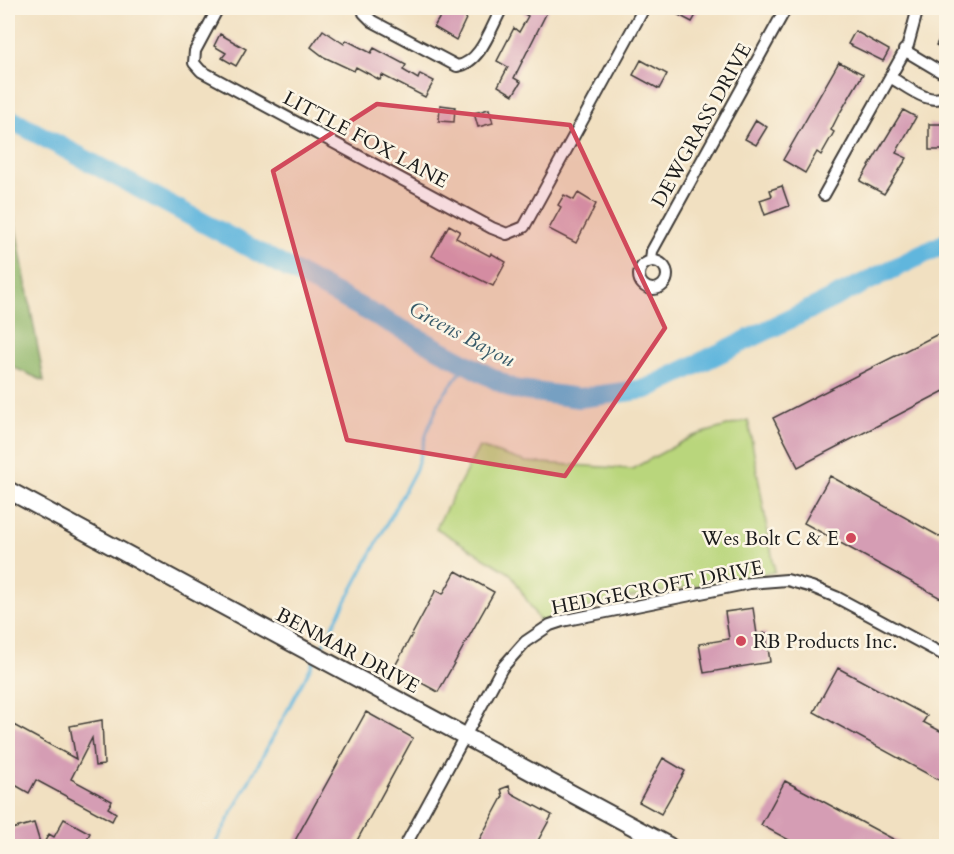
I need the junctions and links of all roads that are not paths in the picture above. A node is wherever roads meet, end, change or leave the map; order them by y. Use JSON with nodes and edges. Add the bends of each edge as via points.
{"nodes":[{"id":1,"x":218,"y":8,"type":"edge"},
{"id":2,"x":364,"y":8,"type":"edge"},
{"id":3,"x":502,"y":8,"type":"edge"},
{"id":4,"x":644,"y":8,"type":"edge"},
{"id":5,"x":786,"y":8,"type":"edge"},
{"id":6,"x":918,"y":8,"type":"edge"},
{"id":7,"x":904,"y":50,"type":"junction"},
{"id":8,"x":946,"y":75,"type":"edge"},
{"id":9,"x":890,"y":77,"type":"junction"},
{"id":10,"x":946,"y":95,"type":"edge"},
{"id":11,"x":824,"y":195,"type":"dead end"},
{"id":12,"x":651,"y":261,"type":"dead end"},
{"id":13,"x":8,"y":490,"type":"edge"},
{"id":14,"x":946,"y":656,"type":"edge"},
{"id":15,"x":464,"y":736,"type":"junction"},
{"id":16,"x":405,"y":846,"type":"edge"},
{"id":17,"x":669,"y":846,"type":"edge"}],
"edges":[{"from":1,"to":4,"type":"street","name":"LITTLE FOX LANE","via":[[195,51],[194,63],[201,71],[507,234],[524,227]]},
{"from":2,"to":3,"type":"street","via":[[372,21],[457,66],[476,57]]},
{"from":5,"to":12,"type":"street","name":"DEWGRASS DRIVE","via":[[652,251]]},
{"from":6,"to":7,"type":"street"},
{"from":7,"to":8,"type":"street"},
{"from":7,"to":9,"type":"street"},
{"from":9,"to":10,"type":"street","via":[[930,100]]},
{"from":9,"to":11,"type":"street"},
{"from":13,"to":15,"type":"street","name":"BENMAR DRIVE"},
{"from":14,"to":15,"type":"street","name":"HEDGECROFT DRIVE","via":[[812,586],[787,580],[750,584],[550,625],[525,642],[502,668]]},
{"from":15,"to":16,"type":"street","name":"HEDGECROFT DRIVE"},
{"from":15,"to":17,"type":"street","name":"BENMAR DRIVE"}]}
